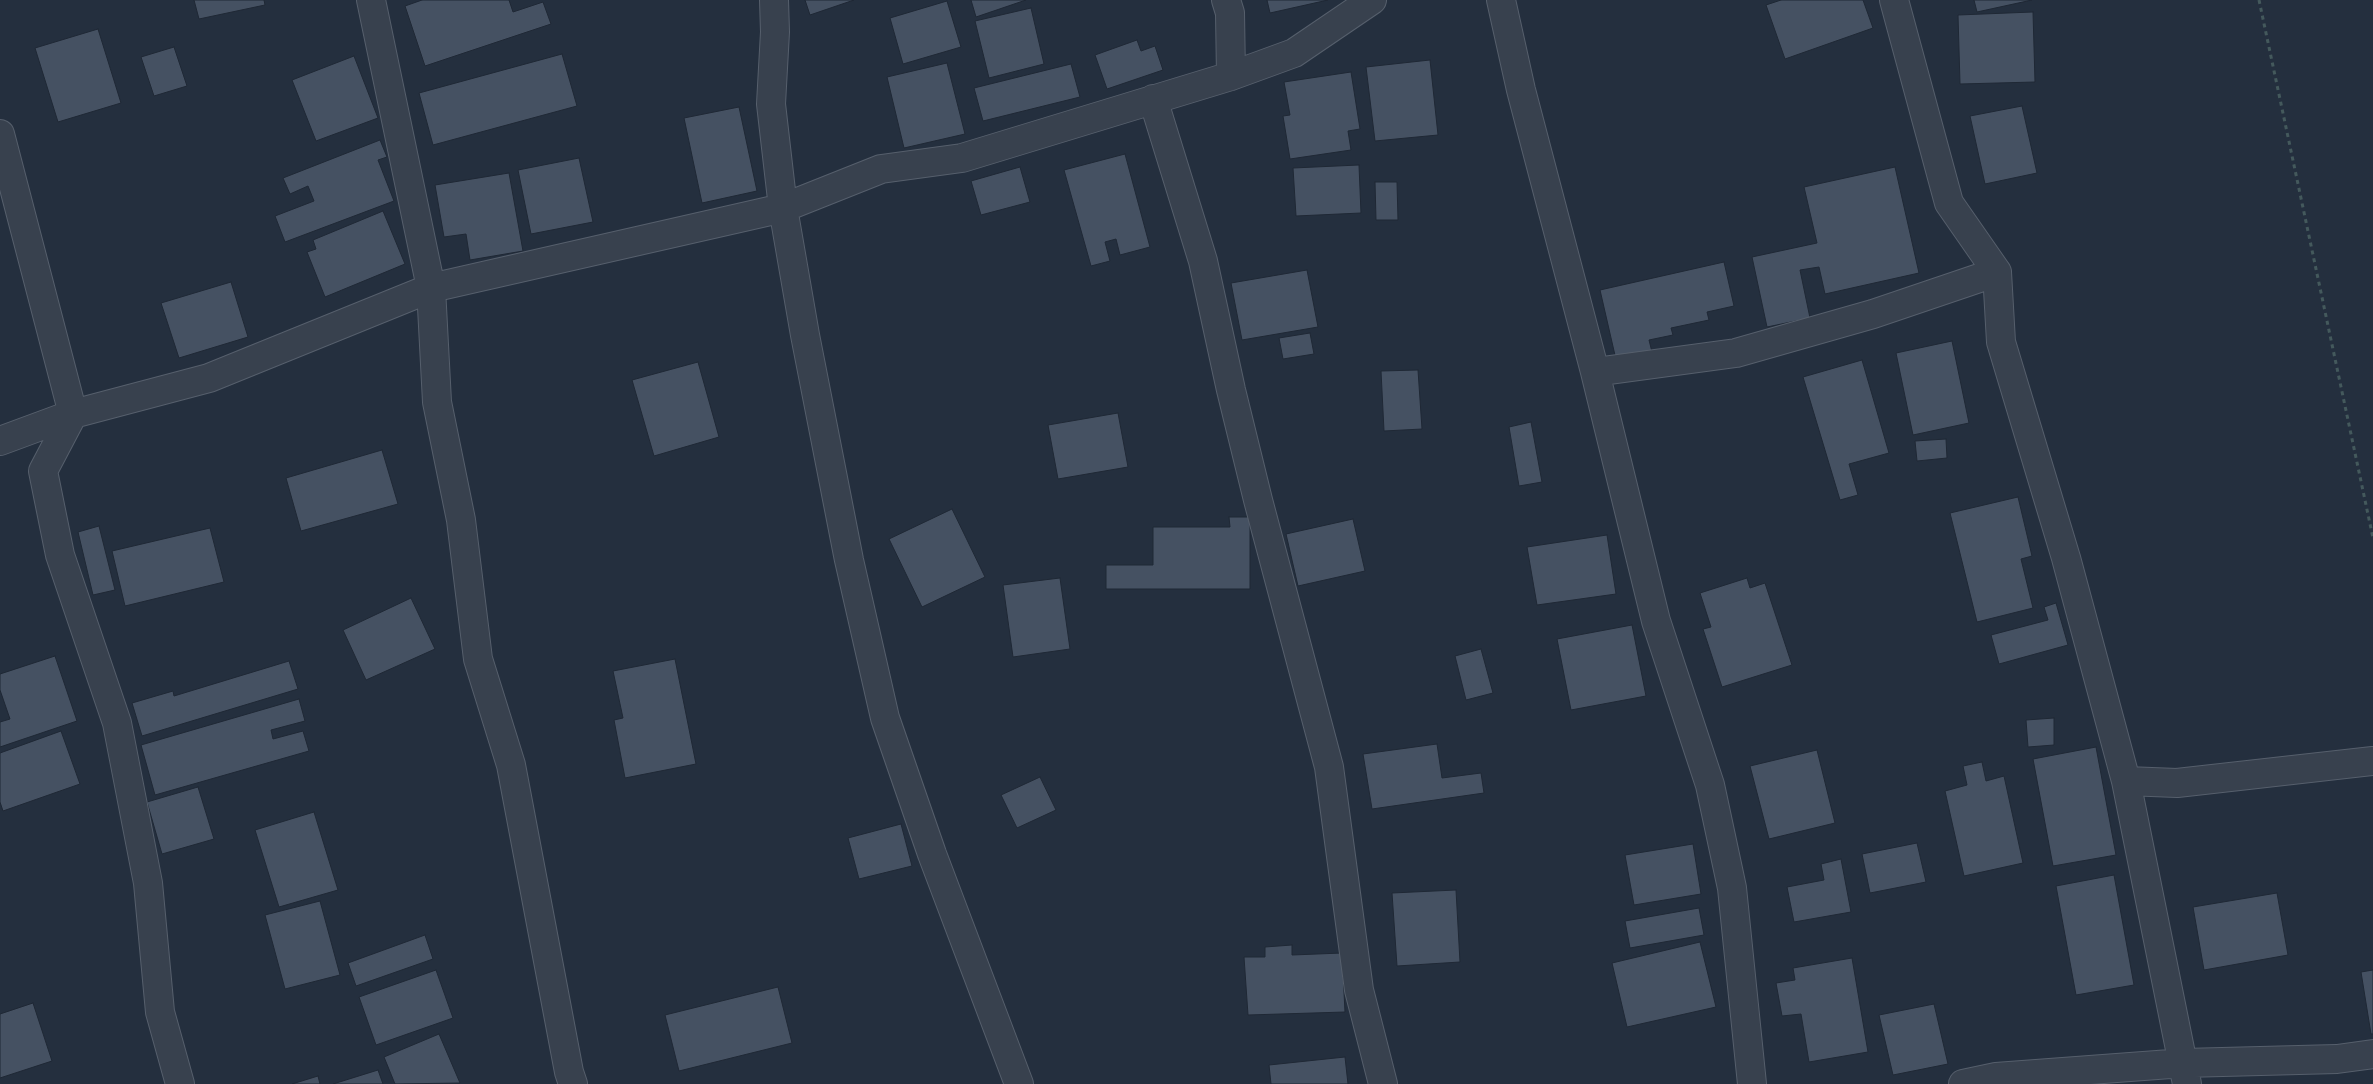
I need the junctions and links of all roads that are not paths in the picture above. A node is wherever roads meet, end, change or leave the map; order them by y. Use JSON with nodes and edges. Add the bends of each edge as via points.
{"nodes":[{"id":1,"x":371,"y":0,"type":"edge"},
{"id":2,"x":774,"y":0,"type":"edge"},
{"id":3,"x":1226,"y":0,"type":"edge"},
{"id":4,"x":1372,"y":0,"type":"edge"},
{"id":5,"x":1500,"y":0,"type":"edge"},
{"id":6,"x":1894,"y":0,"type":"edge"},
{"id":7,"x":1231,"y":76,"type":"junction"},
{"id":8,"x":1153,"y":99,"type":"junction"},
{"id":9,"x":0,"y":134,"type":"edge"},
{"id":10,"x":783,"y":208,"type":"junction"},
{"id":11,"x":1998,"y":272,"type":"junction"},
{"id":12,"x":431,"y":288,"type":"junction"},
{"id":13,"x":1595,"y":372,"type":"junction"},
{"id":14,"x":72,"y":414,"type":"junction"},
{"id":15,"x":0,"y":441,"type":"edge"},
{"id":16,"x":2373,"y":762,"type":"edge"},
{"id":17,"x":2126,"y":781,"type":"junction"},
{"id":18,"x":2373,"y":1054,"type":"edge"},
{"id":19,"x":2186,"y":1073,"type":"edge"},
{"id":20,"x":180,"y":1084,"type":"edge"},
{"id":21,"x":573,"y":1084,"type":"edge"},
{"id":22,"x":1019,"y":1084,"type":"edge"},
{"id":23,"x":1383,"y":1084,"type":"edge"},
{"id":24,"x":1752,"y":1084,"type":"edge"},
{"id":25,"x":1963,"y":1084,"type":"edge"}],
"edges":[{"from":1,"to":12,"type":"street"},
{"from":2,"to":10,"type":"street","via":[[771,104]]},
{"from":3,"to":7,"type":"street","via":[[1230,13]]},
{"from":4,"to":7,"type":"street","via":[[1294,53]]},
{"from":5,"to":13,"type":"street"},
{"from":6,"to":11,"type":"street","via":[[1949,203]]},
{"from":7,"to":8,"type":"street"},
{"from":8,"to":10,"type":"street","via":[[962,158],[880,169]]},
{"from":8,"to":23,"type":"street","via":[[1203,261],[1258,500],[1329,767],[1359,990]]},
{"from":9,"to":14,"type":"street"},
{"from":10,"to":12,"type":"street"},
{"from":10,"to":22,"type":"street","via":[[849,560],[885,718],[932,854]]},
{"from":11,"to":13,"type":"street","via":[[1873,314],[1736,353]]},
{"from":11,"to":17,"type":"street","via":[[2001,342],[2066,558]]},
{"from":12,"to":14,"type":"street","via":[[209,378]]},
{"from":12,"to":21,"type":"street","via":[[437,402],[461,520],[478,659],[511,765]]},
{"from":13,"to":24,"type":"street","via":[[1656,622],[1710,785],[1732,888]]},
{"from":14,"to":15,"type":"street"},
{"from":14,"to":20,"type":"street","via":[[43,471],[60,555],[117,722],[148,883],[160,1012]]},
{"from":16,"to":17,"type":"street","via":[[2177,783]]},
{"from":17,"to":19,"type":"street"},
{"from":18,"to":19,"type":"street"},
{"from":19,"to":25,"type":"street","via":[[1996,1077]]}]}
